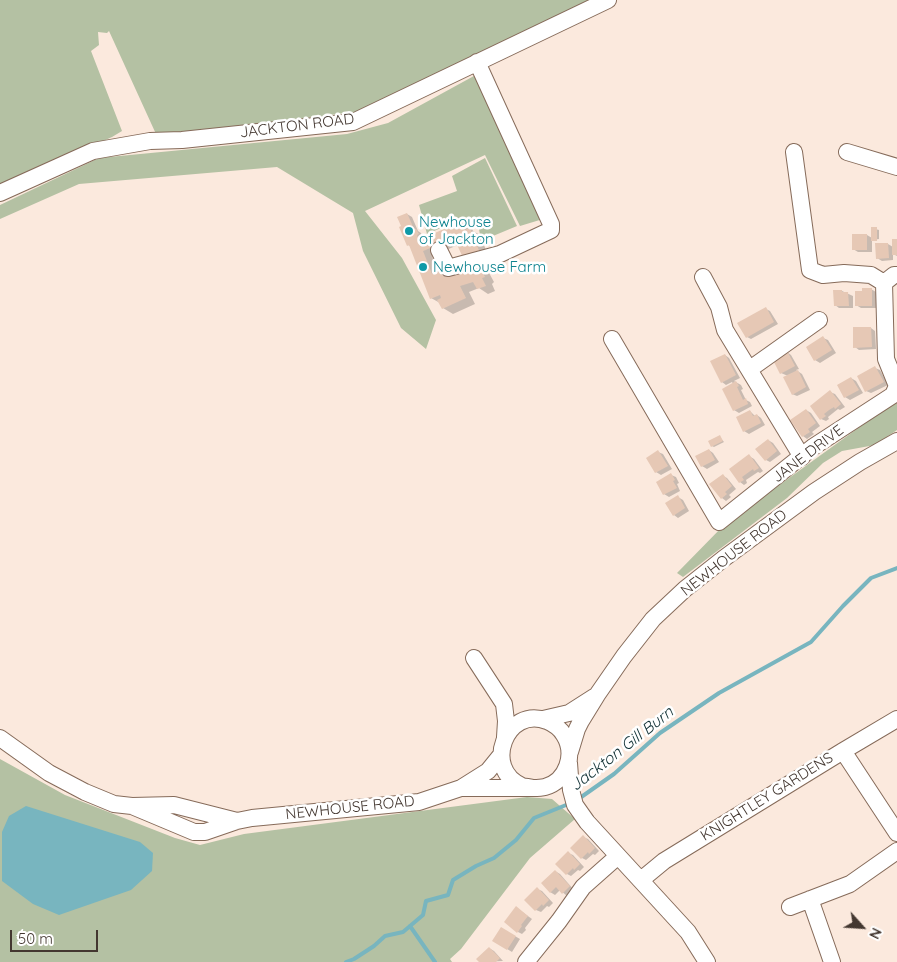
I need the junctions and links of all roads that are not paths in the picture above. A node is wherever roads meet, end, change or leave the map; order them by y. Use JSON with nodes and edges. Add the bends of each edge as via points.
{"nodes":[{"id":1,"x":608,"y":0,"type":"edge"},
{"id":2,"x":477,"y":62,"type":"junction"},
{"id":3,"x":794,"y":152,"type":"dead end"},
{"id":4,"x":847,"y":152,"type":"dead end"},
{"id":5,"x":897,"y":167,"type":"edge"},
{"id":6,"x":0,"y":193,"type":"edge"},
{"id":7,"x":439,"y":250,"type":"dead end"},
{"id":8,"x":704,"y":277,"type":"dead end"},
{"id":9,"x":890,"y":279,"type":"edge"},
{"id":10,"x":819,"y":320,"type":"dead end"},
{"id":11,"x":612,"y":339,"type":"dead end"},
{"id":12,"x":750,"y":369,"type":"junction"},
{"id":13,"x":897,"y":386,"type":"edge"},
{"id":14,"x":897,"y":441,"type":"edge"},
{"id":15,"x":802,"y":457,"type":"junction"},
{"id":16,"x":474,"y":658,"type":"dead end"},
{"id":17,"x":598,"y":695,"type":"junction"},
{"id":18,"x":504,"y":704,"type":"junction"},
{"id":19,"x":897,"y":718,"type":"edge"},
{"id":20,"x":537,"y":719,"type":"junction"},
{"id":21,"x":505,"y":737,"type":"junction"},
{"id":22,"x":0,"y":738,"type":"edge"},
{"id":23,"x":843,"y":750,"type":"junction"},
{"id":24,"x":501,"y":755,"type":"junction"},
{"id":25,"x":570,"y":758,"type":"junction"},
{"id":26,"x":461,"y":788,"type":"junction"},
{"id":27,"x":539,"y":788,"type":"junction"},
{"id":28,"x":575,"y":805,"type":"junction"},
{"id":29,"x":897,"y":833,"type":"edge"},
{"id":30,"x":897,"y":851,"type":"edge"},
{"id":31,"x":618,"y":856,"type":"junction"},
{"id":32,"x":641,"y":880,"type":"junction"},
{"id":33,"x":810,"y":899,"type":"junction"},
{"id":34,"x":790,"y":907,"type":"dead end"},
{"id":35,"x":526,"y":962,"type":"edge"},
{"id":36,"x":707,"y":962,"type":"edge"},
{"id":37,"x":832,"y":962,"type":"edge"}],
"edges":[{"from":1,"to":2,"type":"street","name":"JACKTON ROAD"},
{"from":2,"to":6,"type":"street","name":"JACKTON ROAD","via":[[353,122],[150,141],[93,151]]},
{"from":2,"to":7,"type":"street","via":[[551,230],[500,254],[448,268]]},
{"from":3,"to":9,"type":"street","via":[[810,270],[823,275],[844,272]]},
{"from":4,"to":5,"type":"street"},
{"from":8,"to":12,"type":"street","via":[[719,307],[725,330]]},
{"from":9,"to":13,"type":"street","name":"JANE DRIVE","via":[[886,359]]},
{"from":10,"to":12,"type":"street"},
{"from":11,"to":15,"type":"street","name":"JANE DRIVE","via":[[719,522]]},
{"from":12,"to":15,"type":"street"},
{"from":13,"to":15,"type":"street","name":"JANE DRIVE","via":[[893,395]]},
{"from":14,"to":17,"type":"street","name":"NEWHOUSE ROAD","via":[[814,492],[685,589],[654,619]]},
{"from":16,"to":18,"type":"street"},
{"from":17,"to":20,"type":"street","name":"NEWHOUSE ROAD","via":[[570,713]]},
{"from":17,"to":25,"type":"street","name":"NEWHOUSE ROAD","via":[[577,729]]},
{"from":18,"to":20,"type":"street"},
{"from":18,"to":21,"type":"street"},
{"from":19,"to":23,"type":"street","name":"KNIGHTLEY GARDENS"},
{"from":20,"to":21,"type":"street","via":[[521,722]]},
{"from":20,"to":25,"type":"street","via":[[553,723],[562,730],[568,741]]},
{"from":21,"to":24,"type":"street"},
{"from":22,"to":26,"type":"street","name":"NEWHOUSE ROAD","via":[[49,773],[114,804],[174,805],[237,820],[419,802]]},
{"from":23,"to":29,"type":"street"},
{"from":23,"to":32,"type":"street","name":"KNIGHTLEY GARDENS","via":[[664,861]]},
{"from":24,"to":26,"type":"street","name":"NEWHOUSE ROAD","via":[[488,770]]},
{"from":24,"to":27,"type":"street","via":[[505,770],[512,779],[522,786]]},
{"from":25,"to":27,"type":"street","via":[[564,774],[555,782]]},
{"from":25,"to":28,"type":"street"},
{"from":26,"to":27,"type":"street","name":"NEWHOUSE ROAD"},
{"from":27,"to":28,"type":"street","via":[[558,794]]},
{"from":28,"to":31,"type":"street"},
{"from":30,"to":33,"type":"street","via":[[850,884]]},
{"from":31,"to":32,"type":"street"},
{"from":31,"to":35,"type":"street","via":[[583,887]]},
{"from":32,"to":36,"type":"street","via":[[688,932]]},
{"from":33,"to":34,"type":"street"},
{"from":33,"to":37,"type":"street"}]}
